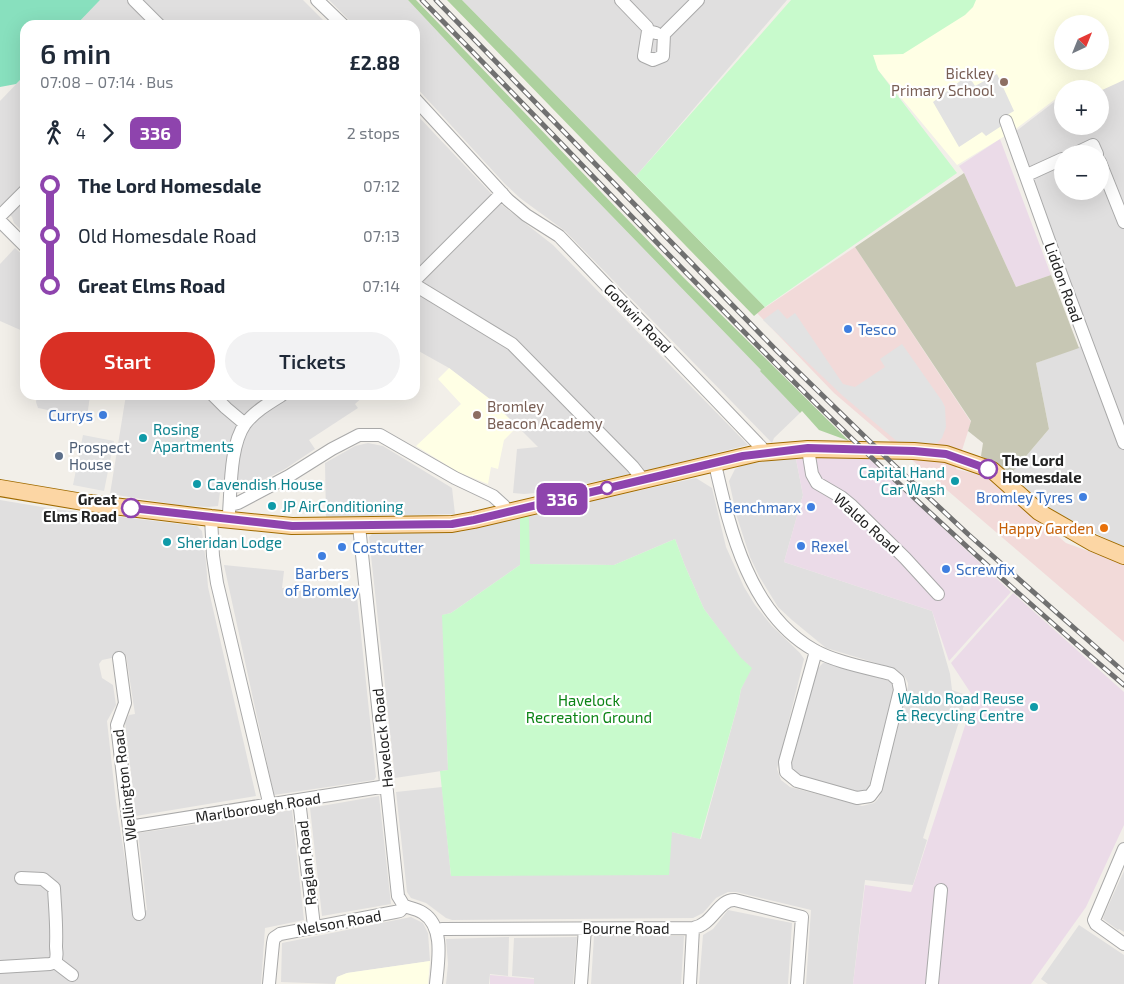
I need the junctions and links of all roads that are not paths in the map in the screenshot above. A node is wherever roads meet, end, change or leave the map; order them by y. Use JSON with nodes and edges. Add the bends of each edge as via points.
{"nodes":[{"id":1,"x":134,"y":0,"type":"edge"},
{"id":2,"x":317,"y":0,"type":"edge"},
{"id":3,"x":621,"y":0,"type":"edge"},
{"id":4,"x":698,"y":0,"type":"edge"},
{"id":5,"x":154,"y":20,"type":"edge"},
{"id":6,"x":338,"y":20,"type":"edge"},
{"id":7,"x":648,"y":31,"type":"junction"},
{"id":8,"x":664,"y":34,"type":"junction"},
{"id":9,"x":420,"y":104,"type":"edge"},
{"id":10,"x":1006,"y":121,"type":"dead end"},
{"id":11,"x":1054,"y":163,"type":"edge"},
{"id":12,"x":1027,"y":175,"type":"junction"},
{"id":13,"x":1109,"y":184,"type":"edge"},
{"id":14,"x":502,"y":193,"type":"junction"},
{"id":15,"x":20,"y":195,"type":"edge"},
{"id":16,"x":0,"y":216,"type":"edge"},
{"id":17,"x":0,"y":221,"type":"edge"},
{"id":18,"x":1124,"y":222,"type":"edge"},
{"id":19,"x":20,"y":241,"type":"edge"},
{"id":20,"x":420,"y":275,"type":"edge"},
{"id":21,"x":420,"y":288,"type":"edge"},
{"id":22,"x":218,"y":400,"type":"edge"},
{"id":23,"x":275,"y":400,"type":"edge"},
{"id":24,"x":245,"y":424,"type":"junction"},
{"id":25,"x":1124,"y":443,"type":"edge"},
{"id":26,"x":808,"y":448,"type":"junction"},
{"id":27,"x":764,"y":453,"type":"junction"},
{"id":28,"x":715,"y":464,"type":"junction"},
{"id":29,"x":640,"y":481,"type":"junction"},
{"id":30,"x":0,"y":488,"type":"edge"},
{"id":31,"x":505,"y":512,"type":"junction"},
{"id":32,"x":229,"y":513,"type":"junction"},
{"id":33,"x":211,"y":518,"type":"junction"},
{"id":34,"x":359,"y":526,"type":"junction"},
{"id":35,"x":1124,"y":556,"type":"edge"},
{"id":36,"x":938,"y":594,"type":"dead end"},
{"id":37,"x":816,"y":651,"type":"junction"},
{"id":38,"x":119,"y":658,"type":"dead end"},
{"id":39,"x":387,"y":786,"type":"junction"},
{"id":40,"x":299,"y":800,"type":"junction"},
{"id":41,"x":269,"y":802,"type":"junction"},
{"id":42,"x":129,"y":827,"type":"junction"},
{"id":43,"x":1124,"y":849,"type":"edge"},
{"id":44,"x":21,"y":878,"type":"dead end"},
{"id":45,"x":941,"y":890,"type":"dead end"},
{"id":46,"x":404,"y":906,"type":"junction"},
{"id":47,"x":140,"y":914,"type":"dead end"},
{"id":48,"x":314,"y":926,"type":"junction"},
{"id":49,"x":585,"y":928,"type":"junction"},
{"id":50,"x":693,"y":928,"type":"junction"},
{"id":51,"x":436,"y":931,"type":"junction"},
{"id":52,"x":1124,"y":944,"type":"edge"},
{"id":53,"x":55,"y":962,"type":"junction"},
{"id":54,"x":0,"y":967,"type":"edge"},
{"id":55,"x":72,"y":975,"type":"dead end"},
{"id":56,"x":269,"y":984,"type":"edge"},
{"id":57,"x":436,"y":984,"type":"edge"},
{"id":58,"x":581,"y":984,"type":"edge"},
{"id":59,"x":690,"y":984,"type":"edge"},
{"id":60,"x":797,"y":984,"type":"edge"},
{"id":61,"x":932,"y":984,"type":"edge"}],
"edges":[{"from":1,"to":5,"type":"street"},
{"from":2,"to":6,"type":"street"},
{"from":3,"to":7,"type":"street"},
{"from":4,"to":8,"type":"street"},
{"from":7,"to":8,"type":"street"},
{"from":7,"to":8,"type":"street","via":[[644,56],[653,60],[663,56]]},
{"from":9,"to":14,"type":"street","name":"Godwin Road"},
{"from":10,"to":12,"type":"street","name":"Liddon Road"},
{"from":11,"to":12,"type":"street"},
{"from":12,"to":25,"type":"street","name":"Liddon Road"},
{"from":13,"to":18,"type":"street"},
{"from":14,"to":20,"type":"street"},
{"from":14,"to":27,"type":"street","name":"Godwin Road","via":[[526,215],[559,236]]},
{"from":15,"to":16,"type":"street"},
{"from":17,"to":19,"type":"street"},
{"from":21,"to":29,"type":"street","via":[[512,344],[633,467]]},
{"from":22,"to":24,"type":"street"},
{"from":23,"to":24,"type":"street"},
{"from":24,"to":32,"type":"street","via":[[234,456]]},
{"from":26,"to":27,"type":"main road"},
{"from":26,"to":35,"type":"main road","via":[[914,451],[967,460],[992,470],[1039,512],[1093,543]]},
{"from":26,"to":36,"type":"street","name":"Waldo Road","via":[[812,474],[817,483],[852,506]]},
{"from":27,"to":28,"type":"main road"},
{"from":28,"to":29,"type":"main road"},
{"from":28,"to":37,"type":"street","via":[[741,559],[751,581],[776,618]]},
{"from":29,"to":31,"type":"main road"},
{"from":30,"to":33,"type":"main road"},
{"from":31,"to":32,"type":"street","via":[[504,506],[493,496],[380,435],[359,435],[238,502]]},
{"from":31,"to":34,"type":"main road","via":[[452,524]]},
{"from":32,"to":33,"type":"main road"},
{"from":32,"to":34,"type":"main road","via":[[292,526]]},
{"from":33,"to":41,"type":"street","via":[[217,583]]},
{"from":34,"to":39,"type":"street","name":"Havelock Road"},
{"from":37,"to":37,"type":"street","via":[[784,768],[797,781],[857,798],[870,796],[876,788],[900,685],[891,674]]},
{"from":38,"to":42,"type":"street","name":"Wellington Road","via":[[125,702],[116,725]]},
{"from":39,"to":40,"type":"street","name":"Marlborough Road"},
{"from":39,"to":46,"type":"street","name":"Havelock Road","via":[[398,896]]},
{"from":40,"to":41,"type":"street","name":"Marlborough Road"},
{"from":40,"to":48,"type":"street","name":"Raglan Road"},
{"from":41,"to":42,"type":"street","name":"Marlborough Road"},
{"from":42,"to":47,"type":"street","name":"Wellington Road"},
{"from":43,"to":52,"type":"street","via":[[1094,920]]},
{"from":44,"to":53,"type":"street","via":[[44,879],[54,888],[58,936]]},
{"from":45,"to":61,"type":"street"},
{"from":46,"to":48,"type":"street","name":"Nelson Road","via":[[400,911]]},
{"from":46,"to":51,"type":"street","via":[[423,913]]},
{"from":48,"to":56,"type":"street","name":"Nelson Road","via":[[274,938]]},
{"from":49,"to":50,"type":"street","name":"Bourne Road"},
{"from":49,"to":51,"type":"street","name":"Bourne Road"},
{"from":49,"to":58,"type":"street"},
{"from":50,"to":59,"type":"street"},
{"from":50,"to":60,"type":"street","via":[[706,923],[731,900],[802,918]]},
{"from":51,"to":57,"type":"street"},
{"from":53,"to":54,"type":"street"},
{"from":53,"to":55,"type":"street"}]}
